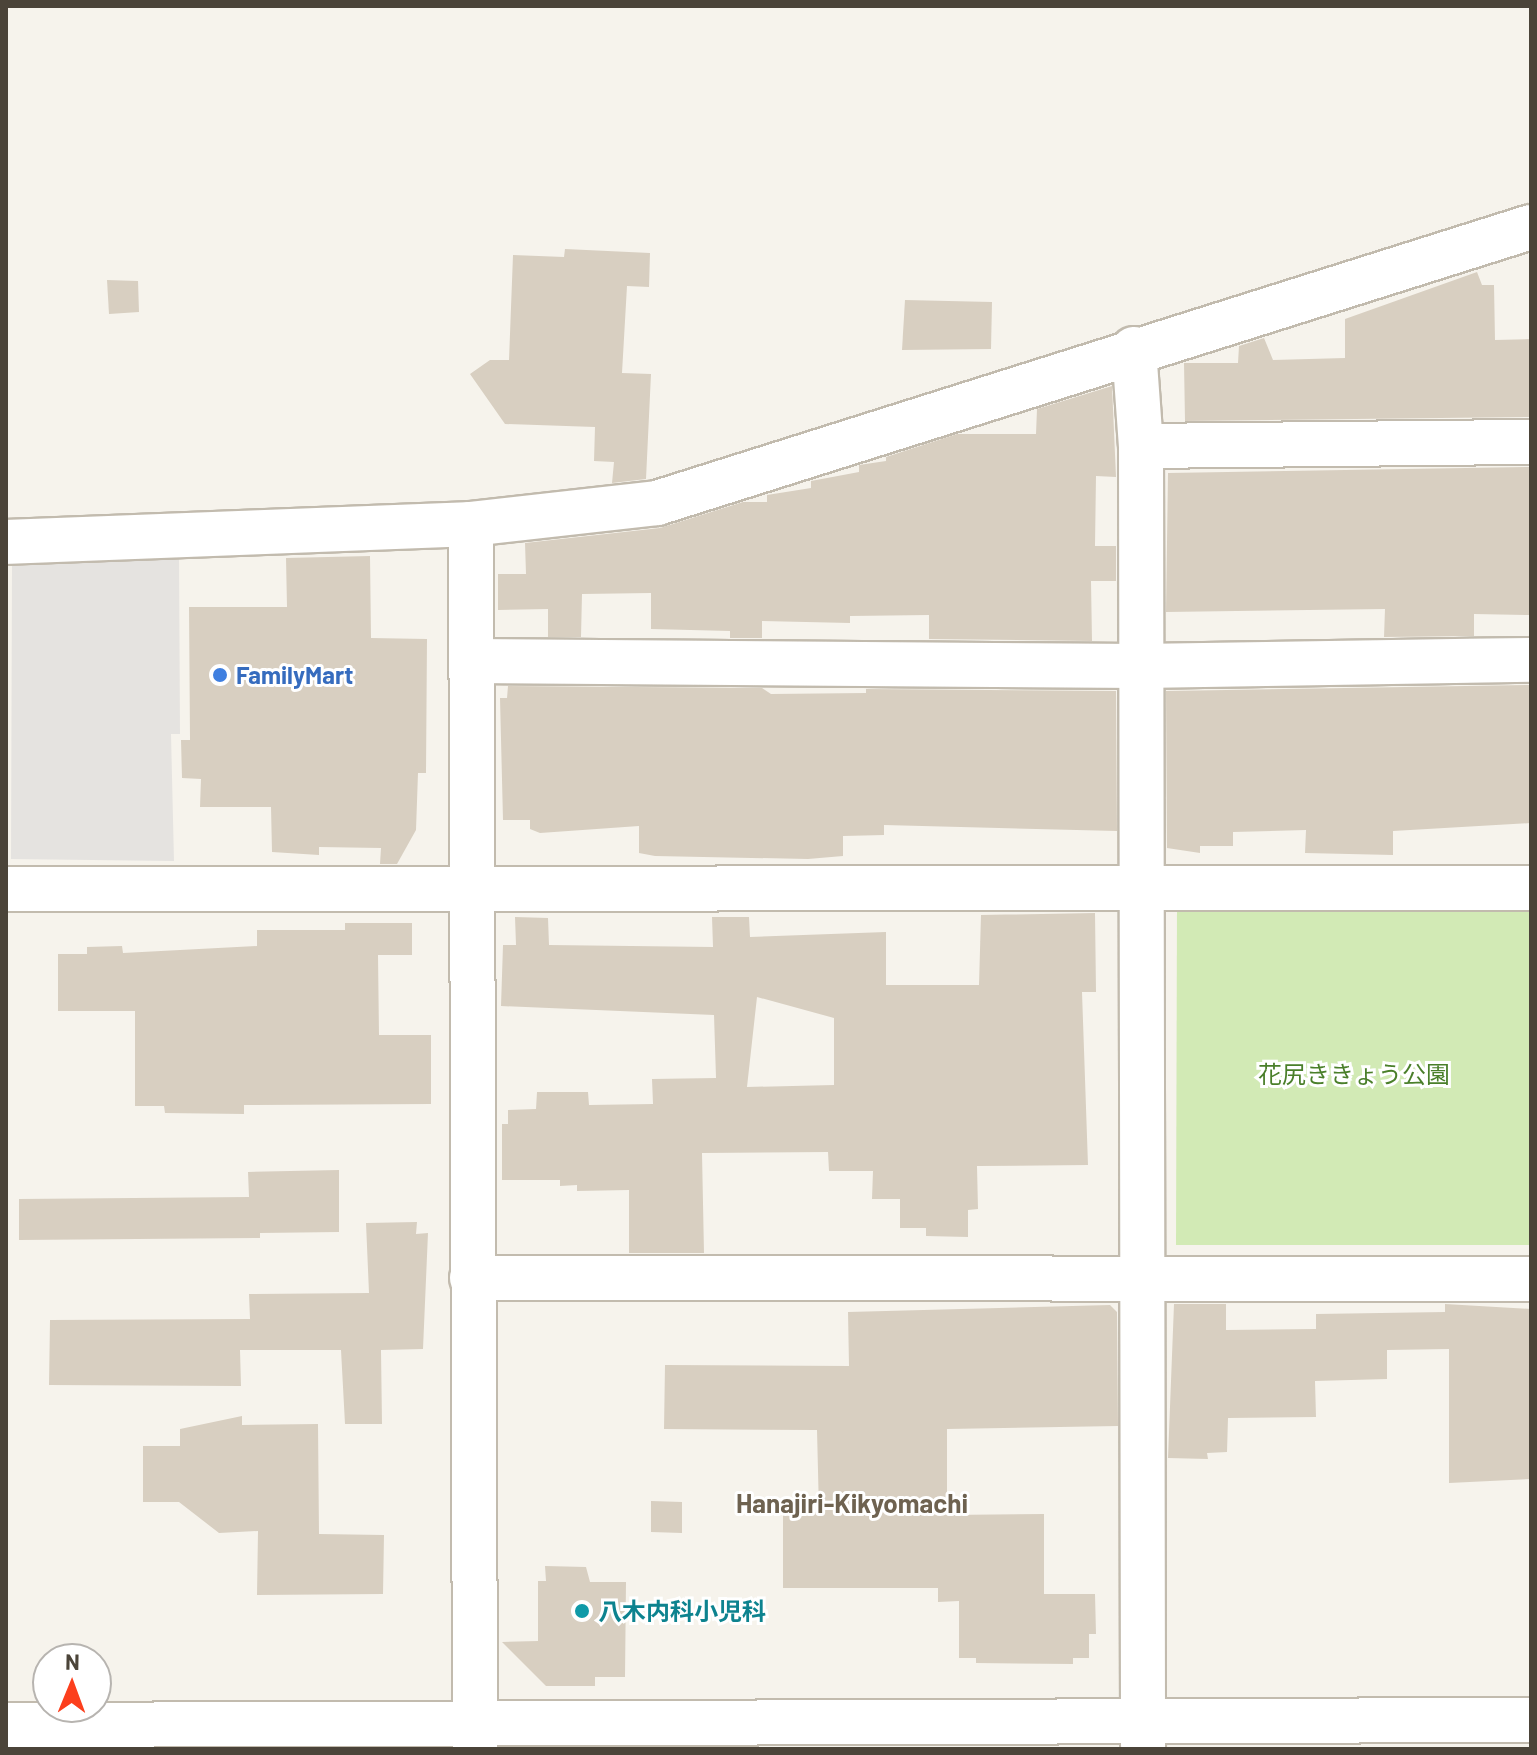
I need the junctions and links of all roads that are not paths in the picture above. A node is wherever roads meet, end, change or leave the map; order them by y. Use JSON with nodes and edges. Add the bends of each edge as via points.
{"nodes":[{"id":1,"x":1531,"y":227,"type":"edge"},
{"id":2,"x":1134,"y":349,"type":"junction"},
{"id":3,"x":1531,"y":442,"type":"edge"},
{"id":4,"x":1141,"y":446,"type":"junction"},
{"id":5,"x":471,"y":524,"type":"junction"},
{"id":6,"x":6,"y":542,"type":"edge"},
{"id":7,"x":1531,"y":660,"type":"edge"},
{"id":8,"x":471,"y":661,"type":"junction"},
{"id":9,"x":1141,"y":666,"type":"junction"},
{"id":10,"x":1531,"y":888,"type":"edge"},
{"id":11,"x":6,"y":889,"type":"edge"},
{"id":12,"x":470,"y":890,"type":"junction"},
{"id":13,"x":1142,"y":891,"type":"junction"},
{"id":14,"x":472,"y":1278,"type":"junction"},
{"id":15,"x":1141,"y":1278,"type":"junction"},
{"id":16,"x":1531,"y":1279,"type":"edge"},
{"id":17,"x":1531,"y":1720,"type":"edge"},
{"id":18,"x":6,"y":1725,"type":"edge"},
{"id":19,"x":1143,"y":1734,"type":"edge"},
{"id":20,"x":475,"y":1738,"type":"edge"}],
"edges":[{"from":1,"to":2,"type":"street"},
{"from":2,"to":4,"type":"street"},
{"from":2,"to":5,"type":"street","via":[[657,503]]},
{"from":3,"to":4,"type":"street"},
{"from":4,"to":9,"type":"street"},
{"from":5,"to":6,"type":"street"},
{"from":5,"to":8,"type":"street"},
{"from":7,"to":9,"type":"street"},
{"from":8,"to":9,"type":"street"},
{"from":8,"to":12,"type":"street"},
{"from":9,"to":13,"type":"street"},
{"from":10,"to":13,"type":"street"},
{"from":11,"to":12,"type":"street"},
{"from":12,"to":13,"type":"street"},
{"from":12,"to":14,"type":"street"},
{"from":13,"to":15,"type":"street"},
{"from":14,"to":15,"type":"street"},
{"from":14,"to":20,"type":"street"},
{"from":15,"to":16,"type":"street"},
{"from":15,"to":19,"type":"street"},
{"from":17,"to":19,"type":"street"},
{"from":18,"to":20,"type":"street"},
{"from":19,"to":20,"type":"street"}]}
